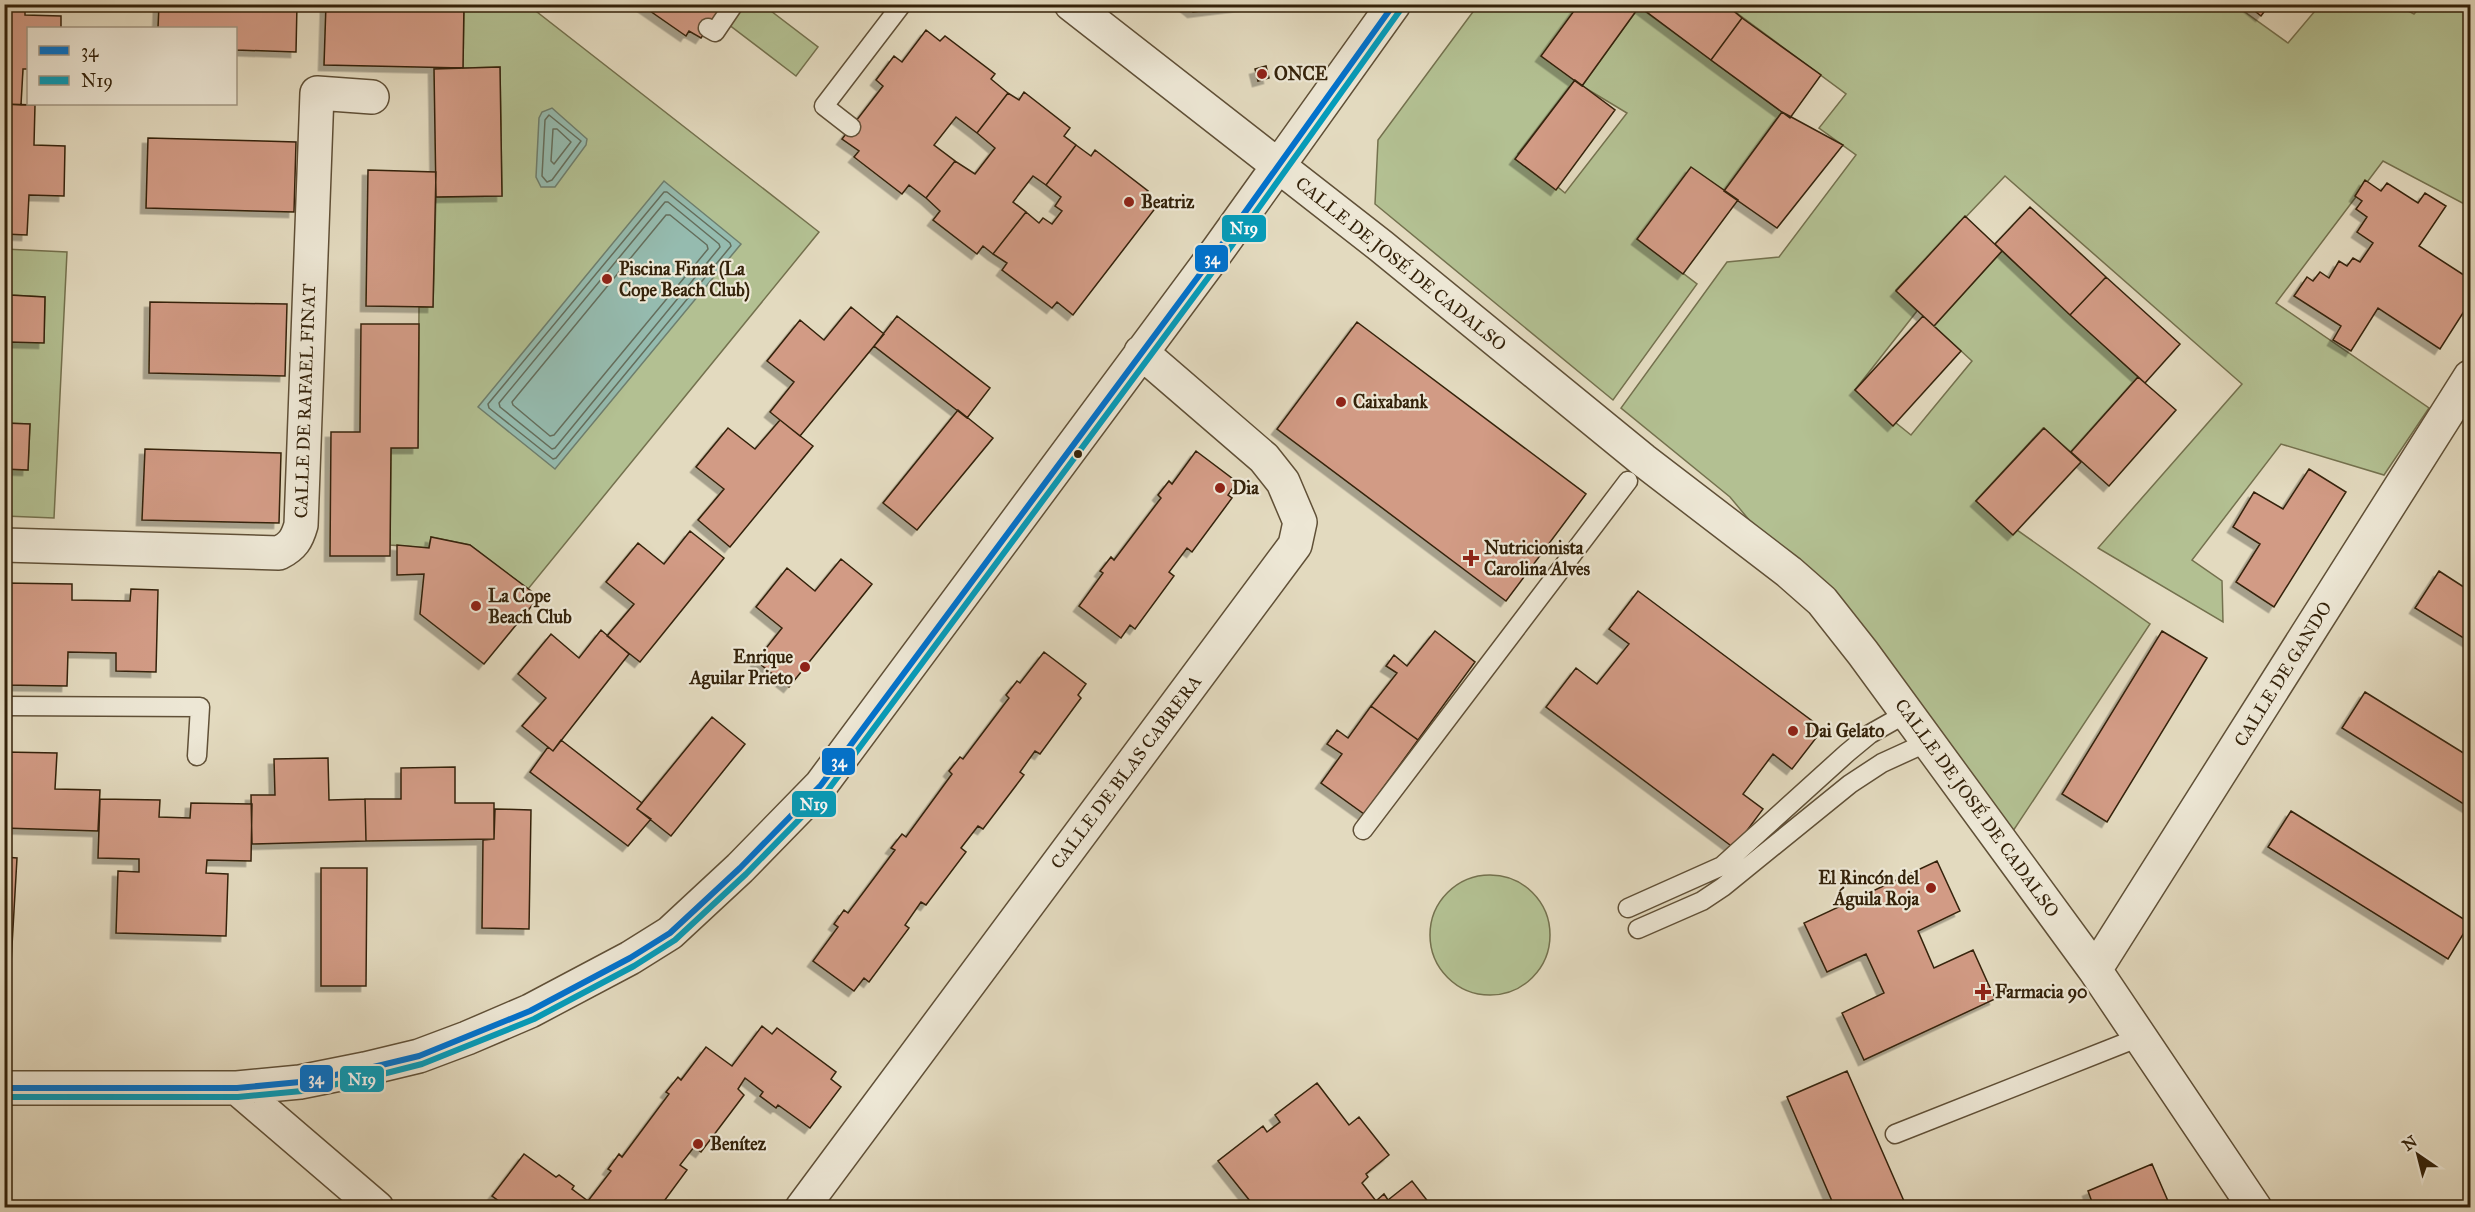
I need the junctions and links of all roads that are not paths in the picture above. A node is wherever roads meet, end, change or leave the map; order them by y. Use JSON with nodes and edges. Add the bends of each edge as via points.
{"nodes":[{"id":1,"x":734,"y":4,"type":"edge"},
{"id":2,"x":902,"y":4,"type":"edge"},
{"id":3,"x":1071,"y":4,"type":"edge"},
{"id":4,"x":1394,"y":4,"type":"edge"},
{"id":5,"x":708,"y":28,"type":"dead end"},
{"id":6,"x":372,"y":97,"type":"dead end"},
{"id":7,"x":851,"y":127,"type":"dead end"},
{"id":8,"x":1278,"y":166,"type":"junction"},
{"id":9,"x":1141,"y":352,"type":"junction"},
{"id":10,"x":2470,"y":377,"type":"edge"},
{"id":11,"x":1635,"y":471,"type":"junction"},
{"id":12,"x":4,"y":546,"type":"edge"},
{"id":13,"x":4,"y":706,"type":"edge"},
{"id":14,"x":1907,"y":713,"type":"junction"},
{"id":15,"x":1928,"y":742,"type":"junction"},
{"id":16,"x":197,"y":756,"type":"dead end"},
{"id":17,"x":1363,"y":830,"type":"dead end"},
{"id":18,"x":1628,"y":908,"type":"dead end"},
{"id":19,"x":1638,"y":929,"type":"dead end"},
{"id":20,"x":2095,"y":970,"type":"junction"},
{"id":21,"x":2139,"y":1037,"type":"junction"},
{"id":22,"x":4,"y":1088,"type":"edge"},
{"id":23,"x":237,"y":1088,"type":"junction"},
{"id":24,"x":1895,"y":1134,"type":"dead end"},
{"id":25,"x":377,"y":1208,"type":"edge"},
{"id":26,"x":802,"y":1208,"type":"edge"},
{"id":27,"x":2255,"y":1208,"type":"edge"}],
"edges":[{"from":1,"to":5,"type":"lane","via":[[715,32]]},
{"from":2,"to":7,"type":"lane","via":[[824,106]]},
{"from":3,"to":8,"type":"street","name":"CALLE DE JOSÉ DE CADALSO"},
{"from":4,"to":8,"type":"street"},
{"from":6,"to":12,"type":"street","name":"CALLE DE RAFAEL FINAT","via":[[317,93],[301,525],[290,548],[279,553]]},
{"from":8,"to":9,"type":"street"},
{"from":8,"to":11,"type":"street","name":"CALLE DE JOSÉ DE CADALSO","via":[[1399,260]]},
{"from":9,"to":23,"type":"street","via":[[821,785],[670,933],[530,1011],[419,1056],[300,1082]]},
{"from":9,"to":26,"type":"street","name":"CALLE DE BLAS CABRERA","via":[[1264,458],[1283,482],[1300,522],[1295,545]]},
{"from":10,"to":20,"type":"street","name":"CALLE DE GANDO"},
{"from":11,"to":14,"type":"street","name":"CALLE DE JOSÉ DE CADALSO","via":[[1807,587],[1842,626]]},
{"from":11,"to":17,"type":"lane"},
{"from":13,"to":16,"type":"lane","via":[[200,707]]},
{"from":14,"to":15,"type":"street","name":"CALLE DE JOSÉ DE CADALSO"},
{"from":14,"to":18,"type":"lane","via":[[1869,734],[1722,866]]},
{"from":15,"to":19,"type":"lane","via":[[1882,763],[1850,784],[1702,901]]},
{"from":15,"to":20,"type":"street","name":"CALLE DE JOSÉ DE CADALSO"},
{"from":20,"to":21,"type":"street","name":"CALLE DE JOSÉ DE CADALSO"},
{"from":21,"to":24,"type":"lane"},
{"from":21,"to":27,"type":"street","name":"CALLE DE JOSÉ DE CADALSO"},
{"from":22,"to":23,"type":"street"},
{"from":23,"to":25,"type":"street"}]}
